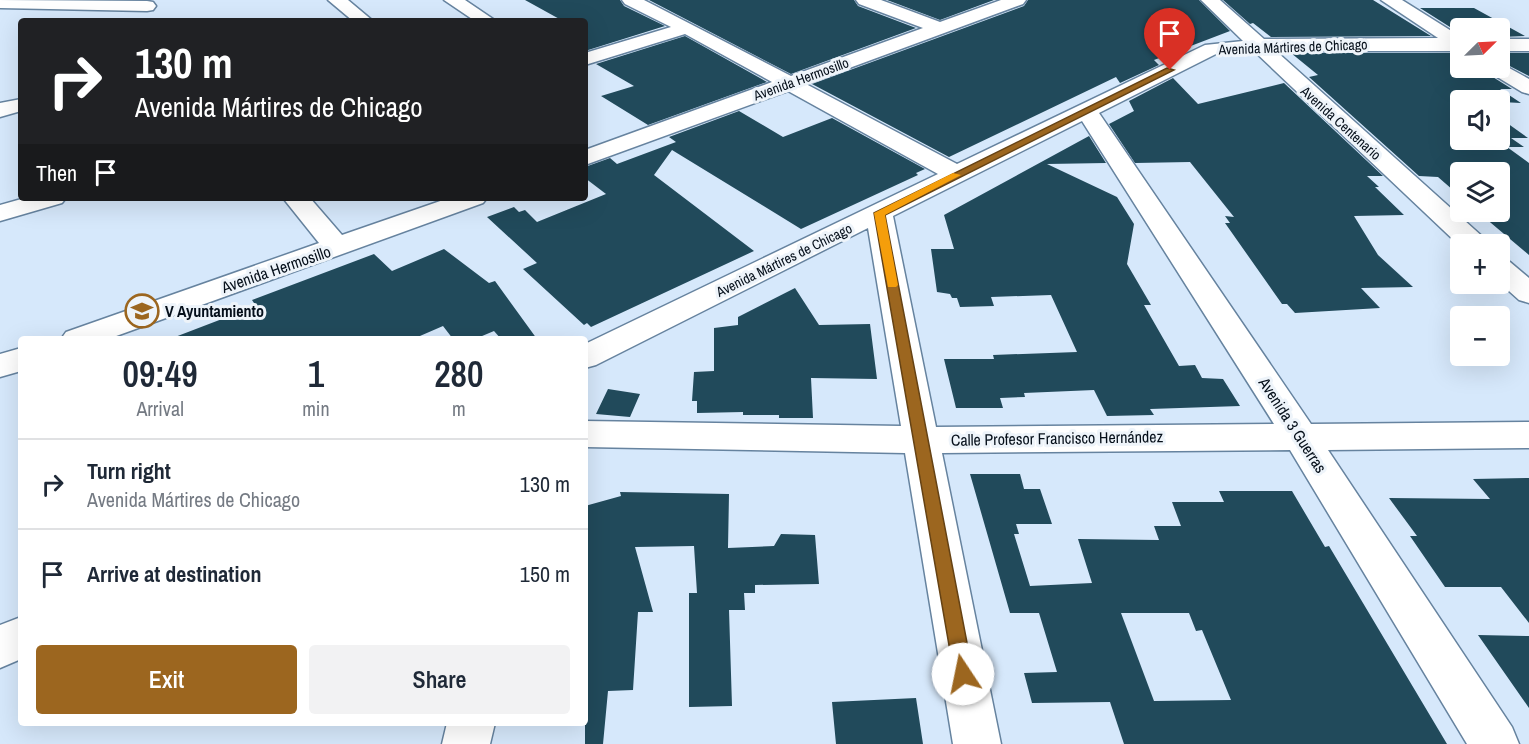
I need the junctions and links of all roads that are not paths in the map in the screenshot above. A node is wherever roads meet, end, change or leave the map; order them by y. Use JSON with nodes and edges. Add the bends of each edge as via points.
{"nodes":[{"id":1,"x":337,"y":0,"type":"edge"},
{"id":2,"x":453,"y":0,"type":"edge"},
{"id":3,"x":631,"y":0,"type":"edge"},
{"id":4,"x":865,"y":0,"type":"edge"},
{"id":5,"x":1017,"y":0,"type":"edge"},
{"id":6,"x":1210,"y":0,"type":"edge"},
{"id":7,"x":1390,"y":0,"type":"edge"},
{"id":8,"x":0,"y":3,"type":"edge"},
{"id":9,"x":150,"y":9,"type":"edge"},
{"id":10,"x":360,"y":18,"type":"edge"},
{"id":11,"x":482,"y":18,"type":"edge"},
{"id":12,"x":687,"y":28,"type":"junction"},
{"id":13,"x":939,"y":28,"type":"junction"},
{"id":14,"x":1450,"y":39,"type":"edge"},
{"id":15,"x":1257,"y":45,"type":"junction"},
{"id":16,"x":1450,"y":45,"type":"edge"},
{"id":17,"x":1510,"y":45,"type":"edge"},
{"id":18,"x":1529,"y":45,"type":"edge"},
{"id":19,"x":588,"y":58,"type":"edge"},
{"id":20,"x":1510,"y":76,"type":"edge"},
{"id":21,"x":789,"y":84,"type":"junction"},
{"id":22,"x":1529,"y":88,"type":"edge"},
{"id":23,"x":18,"y":106,"type":"edge"},
{"id":24,"x":0,"y":110,"type":"edge"},
{"id":25,"x":1086,"y":110,"type":"junction"},
{"id":26,"x":588,"y":157,"type":"edge"},
{"id":27,"x":957,"y":174,"type":"junction"},
{"id":28,"x":42,"y":201,"type":"edge"},
{"id":29,"x":299,"y":201,"type":"edge"},
{"id":30,"x":466,"y":201,"type":"edge"},
{"id":31,"x":0,"y":213,"type":"edge"},
{"id":32,"x":879,"y":213,"type":"junction"},
{"id":33,"x":1463,"y":234,"type":"edge"},
{"id":34,"x":338,"y":248,"type":"junction"},
{"id":35,"x":1510,"y":277,"type":"edge"},
{"id":36,"x":1529,"y":294,"type":"edge"},
{"id":37,"x":86,"y":336,"type":"edge"},
{"id":38,"x":588,"y":356,"type":"edge"},
{"id":39,"x":18,"y":359,"type":"edge"},
{"id":40,"x":0,"y":366,"type":"edge"},
{"id":41,"x":588,"y":434,"type":"edge"},
{"id":42,"x":1529,"y":435,"type":"edge"},
{"id":43,"x":1300,"y":436,"type":"junction"},
{"id":44,"x":920,"y":440,"type":"junction"},
{"id":45,"x":18,"y":638,"type":"edge"},
{"id":46,"x":0,"y":647,"type":"edge"},
{"id":47,"x":470,"y":726,"type":"edge"},
{"id":48,"x":466,"y":744,"type":"edge"},
{"id":49,"x":976,"y":744,"type":"edge"},
{"id":50,"x":1494,"y":744,"type":"edge"}],
"edges":[{"from":1,"to":10,"type":"street"},
{"from":2,"to":11,"type":"street"},
{"from":3,"to":12,"type":"street"},
{"from":4,"to":13,"type":"street"},
{"from":5,"to":13,"type":"street","name":"Avenida Hermosillo"},
{"from":6,"to":15,"type":"street","name":"Avenida Centenario"},
{"from":7,"to":14,"type":"street"},
{"from":8,"to":9,"type":"street"},
{"from":12,"to":19,"type":"street"},
{"from":12,"to":21,"type":"street"},
{"from":13,"to":21,"type":"street","name":"Avenida Hermosillo"},
{"from":15,"to":16,"type":"street","name":"Avenida Mártires de Chicago"},
{"from":15,"to":25,"type":"street","name":"Avenida Mártires de Chicago","via":[[1212,50]]},
{"from":15,"to":33,"type":"street","name":"Avenida Centenario"},
{"from":17,"to":18,"type":"street"},
{"from":20,"to":22,"type":"street"},
{"from":21,"to":26,"type":"street","name":"Avenida Hermosillo"},
{"from":21,"to":27,"type":"street"},
{"from":23,"to":24,"type":"street"},
{"from":25,"to":27,"type":"street","name":"Avenida Mártires de Chicago"},
{"from":25,"to":43,"type":"street","name":"Avenida 3 Guerras"},
{"from":27,"to":32,"type":"street","name":"Avenida Mártires de Chicago"},
{"from":28,"to":31,"type":"street"},
{"from":29,"to":34,"type":"street"},
{"from":30,"to":34,"type":"street","name":"Avenida Hermosillo"},
{"from":32,"to":38,"type":"street","name":"Avenida Mártires de Chicago"},
{"from":32,"to":44,"type":"street"},
{"from":34,"to":37,"type":"street","name":"Avenida Hermosillo"},
{"from":35,"to":36,"type":"street"},
{"from":39,"to":40,"type":"street"},
{"from":41,"to":44,"type":"street","name":"Calle Profesor Francisco Hernández"},
{"from":42,"to":43,"type":"street","name":"Calle Profesor Francisco Hernández"},
{"from":43,"to":44,"type":"street","name":"Calle Profesor Francisco Hernández"},
{"from":43,"to":50,"type":"street","name":"Avenida 3 Guerras"},
{"from":44,"to":49,"type":"street"},
{"from":45,"to":46,"type":"street"},
{"from":47,"to":48,"type":"street"}]}
